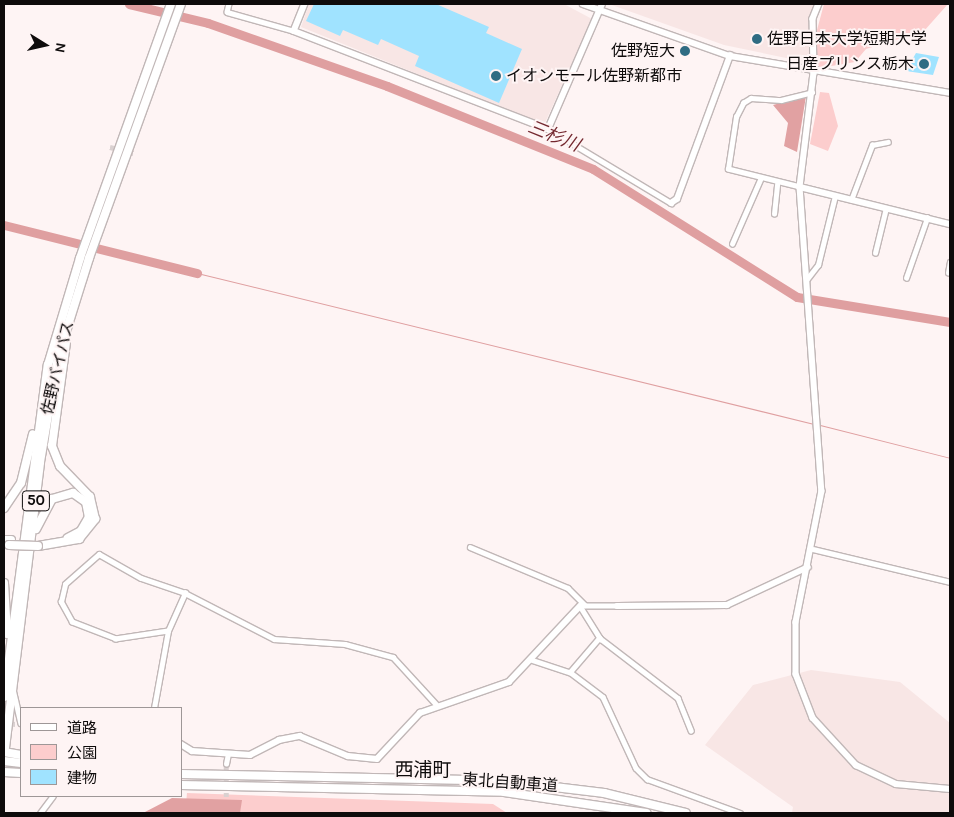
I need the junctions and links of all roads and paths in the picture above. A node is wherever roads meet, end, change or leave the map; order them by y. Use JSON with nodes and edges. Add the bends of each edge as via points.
{"nodes":[{"id":1,"x":171,"y":4,"type":"edge"},
{"id":2,"x":181,"y":4,"type":"edge"},
{"id":3,"x":229,"y":4,"type":"edge"},
{"id":4,"x":305,"y":4,"type":"edge"},
{"id":5,"x":583,"y":4,"type":"edge"},
{"id":6,"x":602,"y":4,"type":"edge"},
{"id":7,"x":819,"y":4,"type":"edge"},
{"id":8,"x":600,"y":11,"type":"junction"},
{"id":9,"x":294,"y":31,"type":"junction"},
{"id":10,"x":730,"y":56,"type":"junction"},
{"id":11,"x":814,"y":73,"type":"junction"},
{"id":12,"x":812,"y":92,"type":"junction"},
{"id":13,"x":950,"y":93,"type":"edge"},
{"id":14,"x":548,"y":129,"type":"junction"},
{"id":15,"x":888,"y":142,"type":"dead end"},
{"id":16,"x":760,"y":180,"type":"junction"},
{"id":17,"x":777,"y":183,"type":"junction"},
{"id":18,"x":800,"y":187,"type":"junction"},
{"id":19,"x":835,"y":196,"type":"junction"},
{"id":20,"x":852,"y":200,"type":"junction"},
{"id":21,"x":672,"y":203,"type":"joint"},
{"id":22,"x":886,"y":208,"type":"junction"},
{"id":23,"x":774,"y":214,"type":"dead end"},
{"id":24,"x":928,"y":218,"type":"junction"},
{"id":25,"x":950,"y":224,"type":"edge"},
{"id":26,"x":732,"y":244,"type":"dead end"},
{"id":27,"x":875,"y":253,"type":"dead end"},
{"id":28,"x":950,"y":262,"type":"edge"},
{"id":29,"x":948,"y":273,"type":"dead end"},
{"id":30,"x":906,"y":278,"type":"dead end"},
{"id":31,"x":806,"y":279,"type":"junction"},
{"id":32,"x":66,"y":326,"type":"junction"},
{"id":33,"x":40,"y":411,"type":"junction"},
{"id":34,"x":4,"y":508,"type":"edge"},
{"id":35,"x":7,"y":543,"type":"edge"},
{"id":36,"x":39,"y":544,"type":"junction"},
{"id":37,"x":470,"y":547,"type":"dead end"},
{"id":38,"x":812,"y":549,"type":"junction"},
{"id":39,"x":808,"y":567,"type":"junction"},
{"id":40,"x":950,"y":582,"type":"edge"},
{"id":41,"x":4,"y":583,"type":"edge"},
{"id":42,"x":185,"y":593,"type":"junction"},
{"id":43,"x":583,"y":605,"type":"junction"},
{"id":44,"x":617,"y":606,"type":"joint"},
{"id":45,"x":168,"y":631,"type":"junction"},
{"id":46,"x":20,"y":632,"type":"junction"},
{"id":47,"x":599,"y":638,"type":"junction"},
{"id":48,"x":9,"y":658,"type":"junction"},
{"id":49,"x":532,"y":660,"type":"junction"},
{"id":50,"x":5,"y":671,"type":"edge"},
{"id":51,"x":570,"y":672,"type":"junction"},
{"id":52,"x":12,"y":687,"type":"junction"},
{"id":53,"x":4,"y":697,"type":"edge"},
{"id":54,"x":436,"y":704,"type":"junction"},
{"id":55,"x":154,"y":707,"type":"edge"},
{"id":56,"x":20,"y":724,"type":"edge"},
{"id":57,"x":691,"y":730,"type":"dead end"},
{"id":58,"x":182,"y":745,"type":"edge"},
{"id":59,"x":5,"y":750,"type":"edge"},
{"id":60,"x":228,"y":754,"type":"junction"},
{"id":61,"x":20,"y":755,"type":"edge"},
{"id":62,"x":4,"y":761,"type":"edge"},
{"id":63,"x":20,"y":762,"type":"edge"},
{"id":64,"x":226,"y":764,"type":"tunnel mouth"},
{"id":65,"x":4,"y":772,"type":"edge"},
{"id":66,"x":20,"y":774,"type":"edge"},
{"id":67,"x":182,"y":774,"type":"edge"},
{"id":68,"x":182,"y":785,"type":"edge"},
{"id":69,"x":950,"y":789,"type":"edge"},
{"id":70,"x":52,"y":797,"type":"edge"},
{"id":71,"x":732,"y":812,"type":"edge"},
{"id":72,"x":40,"y":813,"type":"edge"},
{"id":73,"x":646,"y":813,"type":"edge"},
{"id":74,"x":686,"y":813,"type":"edge"},
{"id":75,"x":740,"y":813,"type":"edge"}],
"edges":[{"from":1,"to":33,"type":"highway","name":"佐野バイパス","number":"50","via":[[58,323]]},
{"from":2,"to":32,"type":"highway","name":"佐野バイパス","number":"50"},
{"from":3,"to":9,"type":"street","via":[[227,12]]},
{"from":4,"to":9,"type":"street"},
{"from":5,"to":8,"type":"street"},
{"from":6,"to":8,"type":"street"},
{"from":7,"to":11,"type":"street","via":[[813,18]]},
{"from":8,"to":10,"type":"street"},
{"from":8,"to":14,"type":"street"},
{"from":9,"to":14,"type":"street"},
{"from":10,"to":11,"type":"street"},
{"from":10,"to":21,"type":"street","via":[[677,199]]},
{"from":11,"to":12,"type":"street"},
{"from":11,"to":13,"type":"street"},
{"from":12,"to":16,"type":"street","via":[[781,100],[752,98],[743,103],[736,117],[728,169]]},
{"from":12,"to":18,"type":"street"},
{"from":14,"to":21,"type":"street"},
{"from":15,"to":20,"type":"street","via":[[872,145]]},
{"from":16,"to":17,"type":"street"},
{"from":16,"to":26,"type":"street"},
{"from":17,"to":18,"type":"street"},
{"from":17,"to":23,"type":"street"},
{"from":18,"to":19,"type":"street"},
{"from":18,"to":31,"type":"street"},
{"from":19,"to":20,"type":"street"},
{"from":19,"to":31,"type":"street","via":[[818,265]]},
{"from":20,"to":22,"type":"street"},
{"from":22,"to":24,"type":"street"},
{"from":22,"to":27,"type":"street"},
{"from":24,"to":25,"type":"street"},
{"from":24,"to":30,"type":"street"},
{"from":28,"to":29,"type":"street"},
{"from":31,"to":38,"type":"street","via":[[819,418],[822,491]]},
{"from":32,"to":36,"type":"highway","via":[[52,446],[60,466],[90,497],[95,518],[79,539]]},
{"from":32,"to":46,"type":"highway","name":"佐野バイパス","number":"50","via":[[48,410]]},
{"from":33,"to":34,"type":"highway","via":[[24,474]]},
{"from":33,"to":48,"type":"highway","name":"佐野バイパス","number":"50"},
{"from":35,"to":36,"type":"highway","bridge":true},
{"from":36,"to":46,"type":"highway","via":[[66,539],[81,531],[89,518],[86,502],[78,494],[62,493],[41,513]]},
{"from":37,"to":43,"type":"street","via":[[568,588]]},
{"from":38,"to":39,"type":"street"},
{"from":38,"to":40,"type":"street"},
{"from":39,"to":44,"type":"street","via":[[726,605]]},
{"from":39,"to":69,"type":"street","via":[[796,622],[794,660],[813,718],[832,744],[877,776],[907,786]]},
{"from":41,"to":48,"type":"highway","via":[[8,602]]},
{"from":42,"to":45,"type":"street"},
{"from":42,"to":45,"type":"street","via":[[162,589],[99,554],[65,584],[61,602],[72,622],[116,639]]},
{"from":42,"to":54,"type":"street","via":[[274,639],[345,644],[394,657]]},
{"from":43,"to":44,"type":"street"},
{"from":43,"to":47,"type":"street"},
{"from":43,"to":49,"type":"street"},
{"from":45,"to":55,"type":"street"},
{"from":46,"to":52,"type":"highway","name":"佐野バイパス","number":"50"},
{"from":47,"to":51,"type":"street"},
{"from":47,"to":57,"type":"street","via":[[678,698]]},
{"from":48,"to":50,"type":"highway","name":"佐野バイパス","number":"50"},
{"from":49,"to":51,"type":"street"},
{"from":49,"to":54,"type":"street","via":[[498,688]]},
{"from":50,"to":53,"type":"highway","name":"佐野バイパス","number":"50"},
{"from":51,"to":71,"type":"street","via":[[603,697],[636,768],[647,779]]},
{"from":52,"to":56,"type":"street","via":[[18,695]]},
{"from":52,"to":59,"type":"highway","name":"佐野バイパス","number":"50"},
{"from":54,"to":60,"type":"street","via":[[420,713],[376,758],[348,756],[300,736],[278,740],[260,753]]},
{"from":58,"to":60,"type":"street","via":[[192,751]]},
{"from":59,"to":61,"type":"highway"},
{"from":60,"to":64,"type":"street"},
{"from":62,"to":63,"type":"highway"},
{"from":65,"to":66,"type":"highway"},
{"from":67,"to":74,"type":"highway","name":"東北自動車道","via":[[505,781],[604,793]]},
{"from":68,"to":73,"type":"highway","name":"東北自動車道","via":[[504,792]]},
{"from":70,"to":72,"type":"street"},
{"from":71,"to":75,"type":"street"}]}
